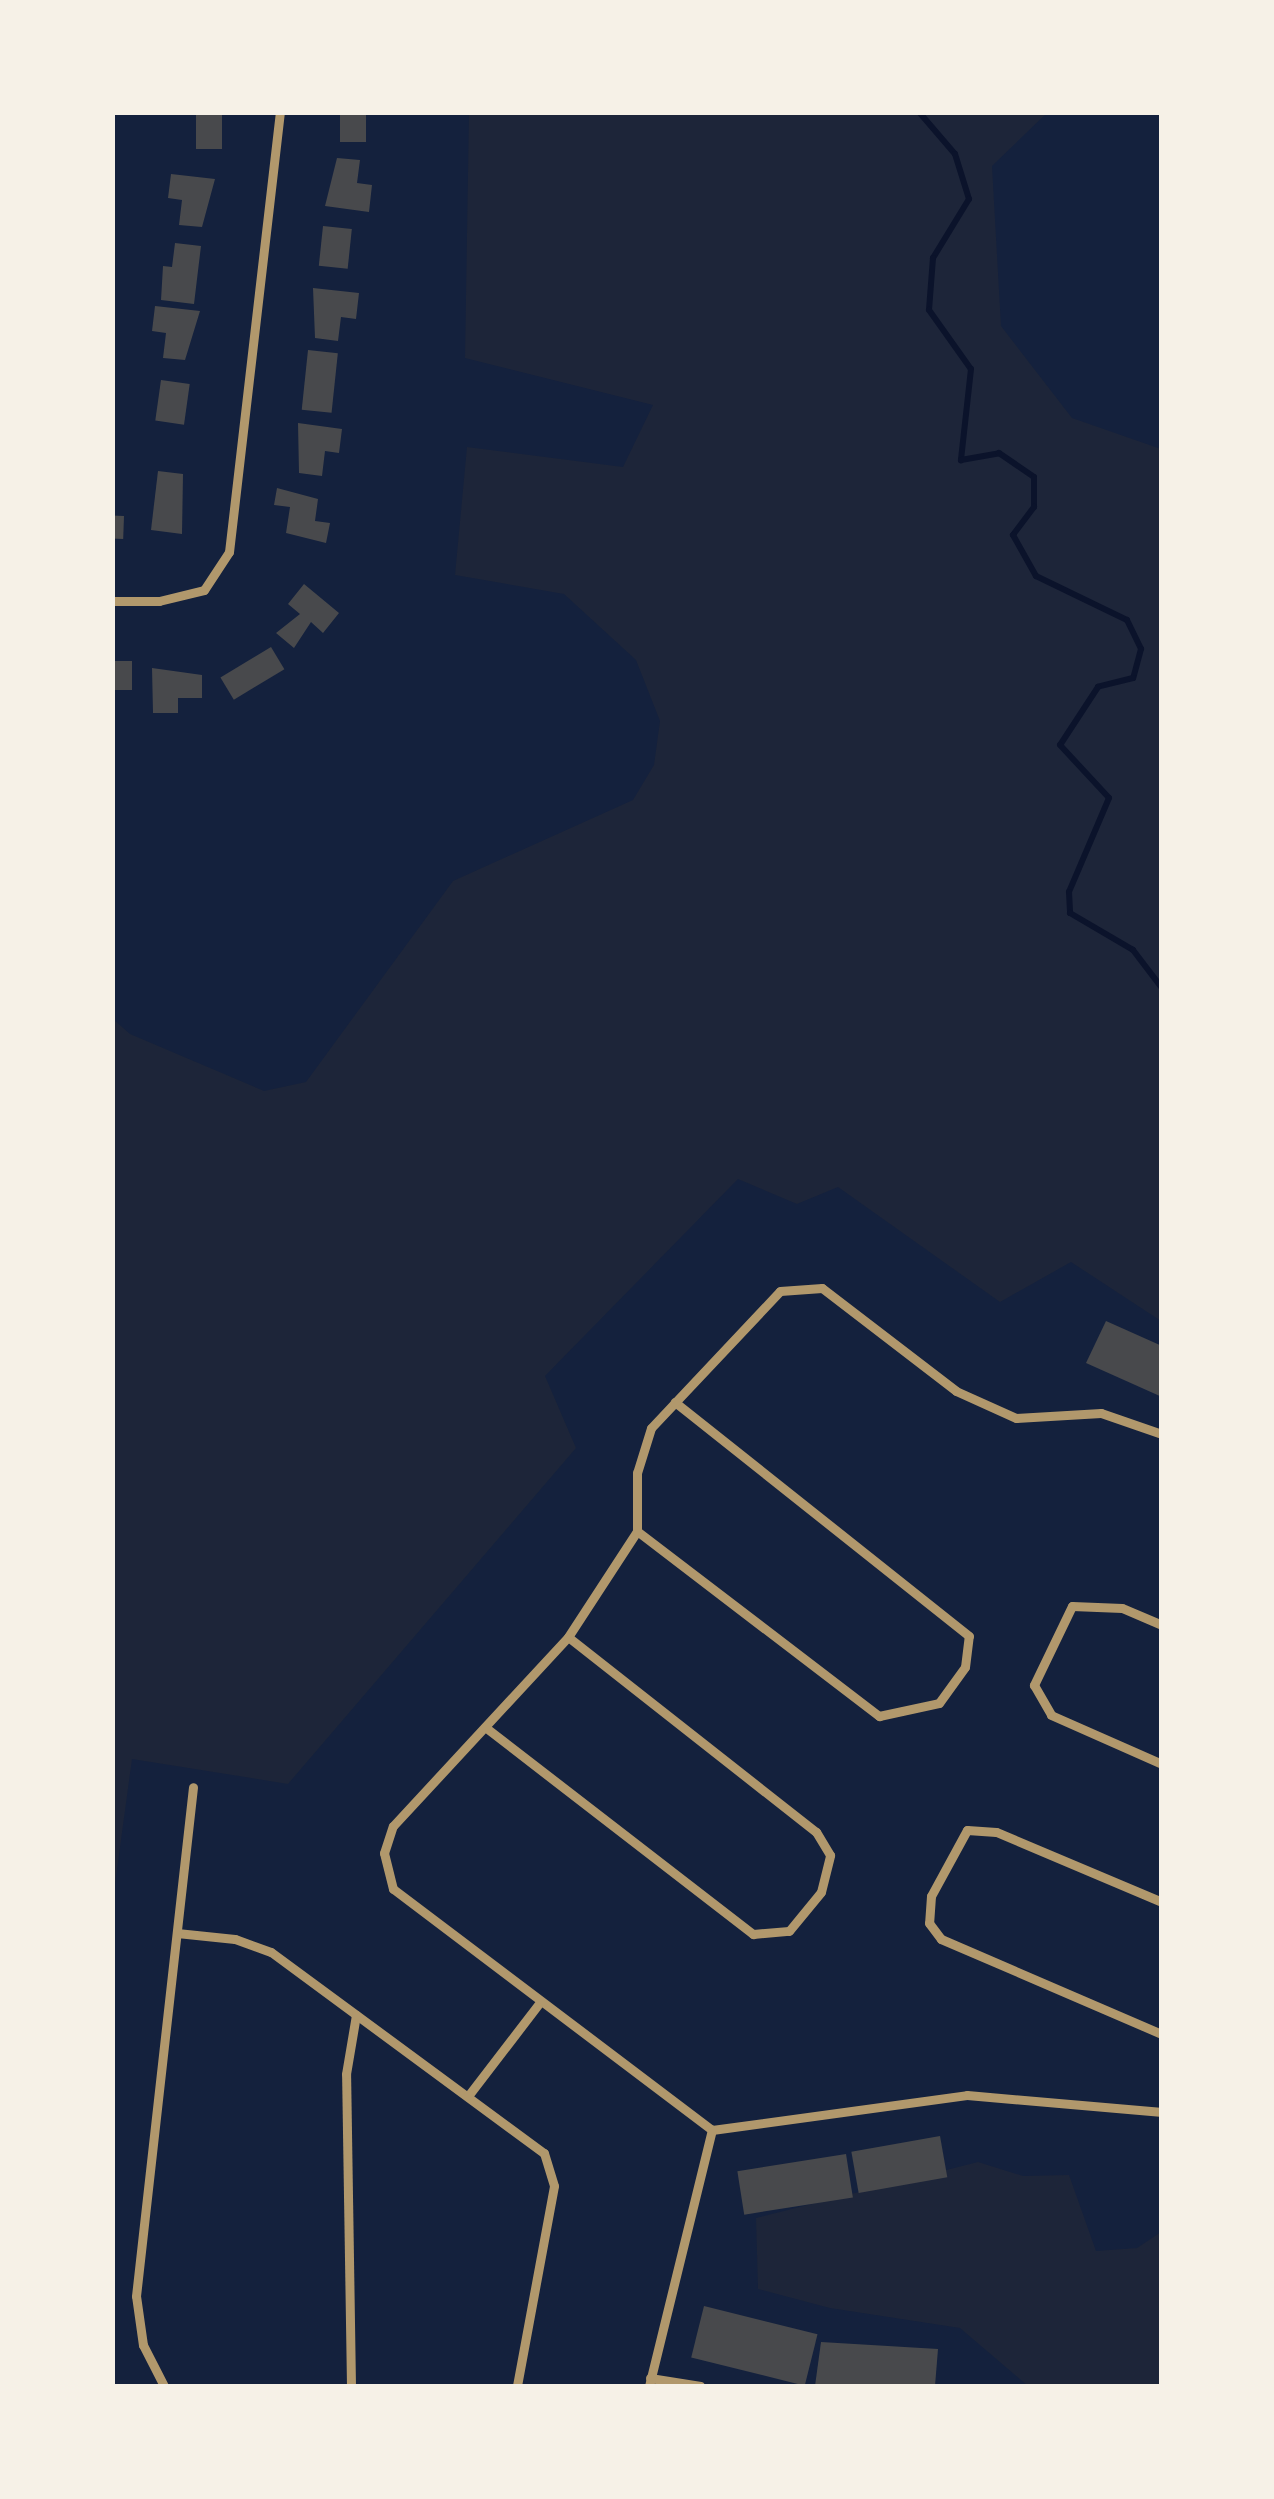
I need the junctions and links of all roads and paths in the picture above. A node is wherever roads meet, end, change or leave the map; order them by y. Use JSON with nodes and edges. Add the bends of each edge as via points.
{"nodes":[{"id":1,"x":280,"y":112,"type":"edge"},
{"id":2,"x":112,"y":601,"type":"edge"},
{"id":3,"x":675,"y":1402,"type":"junction"},
{"id":4,"x":1162,"y":1434,"type":"edge"},
{"id":5,"x":637,"y":1532,"type":"junction"},
{"id":6,"x":1162,"y":1625,"type":"edge"},
{"id":7,"x":568,"y":1637,"type":"junction"},
{"id":8,"x":485,"y":1726,"type":"junction"},
{"id":9,"x":1162,"y":1764,"type":"edge"},
{"id":10,"x":193,"y":1787,"type":"dead end"},
{"id":11,"x":1162,"y":1902,"type":"edge"},
{"id":12,"x":177,"y":1932,"type":"junction"},
{"id":13,"x":540,"y":2002,"type":"junction"},
{"id":14,"x":356,"y":2015,"type":"junction"},
{"id":15,"x":1162,"y":2034,"type":"edge"},
{"id":16,"x":468,"y":2096,"type":"junction"},
{"id":17,"x":1162,"y":2112,"type":"edge"},
{"id":18,"x":712,"y":2130,"type":"junction"},
{"id":19,"x":650,"y":2382,"type":"edge"},
{"id":20,"x":164,"y":2386,"type":"edge"},
{"id":21,"x":351,"y":2386,"type":"edge"},
{"id":22,"x":517,"y":2386,"type":"edge"},
{"id":23,"x":700,"y":2386,"type":"edge"}],
"edges":[{"from":1,"to":2,"type":"street","via":[[229,552],[204,590],[158,601]]},
{"from":3,"to":4,"type":"street","via":[[780,1290],[822,1288],[956,1391],[1016,1418],[1101,1413]]},
{"from":3,"to":5,"type":"street","via":[[651,1428],[637,1473]]},
{"from":3,"to":5,"type":"street","via":[[969,1636],[965,1666],[939,1703],[880,1716]]},
{"from":5,"to":7,"type":"street"},
{"from":6,"to":9,"type":"street","via":[[1122,1608],[1072,1606],[1034,1685],[1051,1715]]},
{"from":7,"to":8,"type":"street"},
{"from":7,"to":8,"type":"street","via":[[816,1832],[830,1855],[821,1892],[789,1931],[753,1934]]},
{"from":8,"to":13,"type":"street","via":[[393,1826],[384,1853],[393,1889]]},
{"from":10,"to":12,"type":"street"},
{"from":11,"to":15,"type":"street","via":[[996,1832],[968,1830],[930,1896],[930,1924],[940,1939]]},
{"from":12,"to":14,"type":"street","via":[[257,1944]]},
{"from":12,"to":20,"type":"street","via":[[136,2296],[143,2345]]},
{"from":13,"to":16,"type":"street"},
{"from":13,"to":18,"type":"street"},
{"from":14,"to":16,"type":"street"},
{"from":14,"to":21,"type":"street","via":[[346,2074]]},
{"from":16,"to":22,"type":"street","via":[[544,2152],[554,2172]]},
{"from":17,"to":18,"type":"street","via":[[967,2095]]},
{"from":18,"to":19,"type":"street"},
{"from":19,"to":23,"type":"street"}]}
